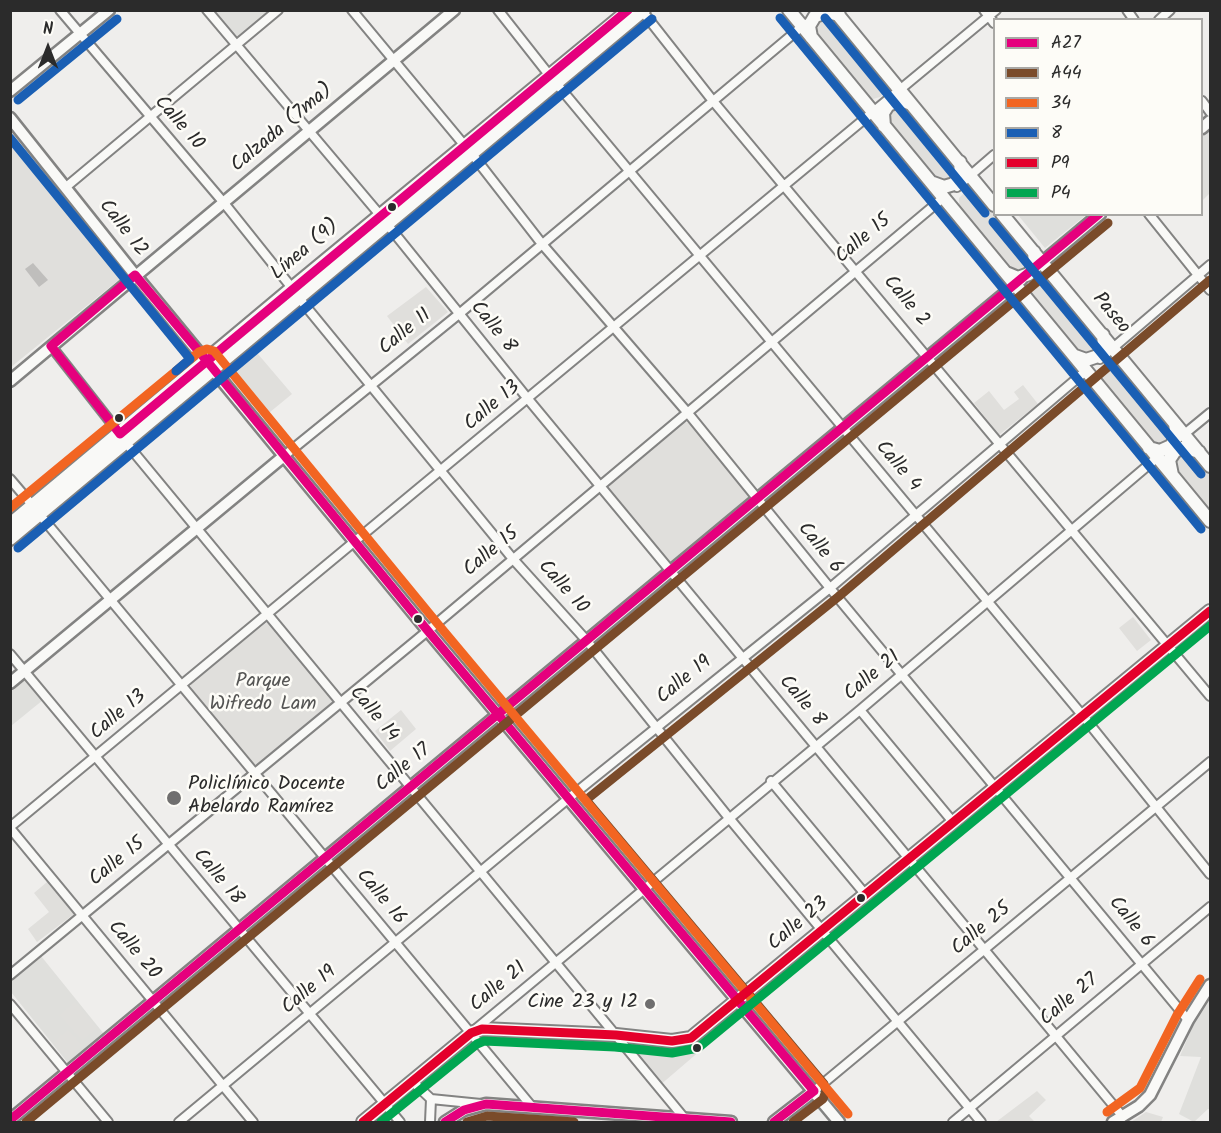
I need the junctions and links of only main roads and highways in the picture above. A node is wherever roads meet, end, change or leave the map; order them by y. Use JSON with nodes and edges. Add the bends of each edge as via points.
{"nodes":[{"id":1,"x":109,"y":10,"type":"edge"},
{"id":2,"x":454,"y":10,"type":"edge"},
{"id":3,"x":629,"y":10,"type":"edge"},
{"id":4,"x":644,"y":11,"type":"edge"},
{"id":5,"x":790,"y":11,"type":"edge"},
{"id":6,"x":817,"y":12,"type":"edge"},
{"id":7,"x":837,"y":13,"type":"edge"},
{"id":8,"x":811,"y":37,"type":"junction"},
{"id":9,"x":889,"y":77,"type":"junction"},
{"id":10,"x":553,"y":79,"type":"junction"},
{"id":11,"x":10,"y":91,"type":"edge"},
{"id":12,"x":860,"y":97,"type":"junction"},
{"id":13,"x":912,"y":104,"type":"junction"},
{"id":14,"x":10,"y":118,"type":"edge"},
{"id":15,"x":886,"y":130,"type":"junction"},
{"id":16,"x":960,"y":162,"type":"junction"},
{"id":17,"x":933,"y":183,"type":"junction"},
{"id":18,"x":980,"y":187,"type":"junction"},
{"id":19,"x":947,"y":202,"type":"junction"},
{"id":20,"x":993,"y":204,"type":"edge"},
{"id":21,"x":1004,"y":216,"type":"edge"},
{"id":22,"x":1098,"y":216,"type":"edge"},
{"id":23,"x":1034,"y":252,"type":"junction"},
{"id":24,"x":1042,"y":262,"type":"junction"},
{"id":25,"x":1006,"y":273,"type":"junction"},
{"id":26,"x":1029,"y":274,"type":"junction"},
{"id":27,"x":135,"y":275,"type":"junction"},
{"id":28,"x":1015,"y":285,"type":"junction"},
{"id":29,"x":1103,"y":334,"type":"junction"},
{"id":30,"x":1075,"y":356,"type":"junction"},
{"id":31,"x":1100,"y":359,"type":"junction"},
{"id":32,"x":1122,"y":359,"type":"junction"},
{"id":33,"x":210,"y":365,"type":"junction"},
{"id":34,"x":1087,"y":370,"type":"junction"},
{"id":35,"x":10,"y":381,"type":"edge"},
{"id":36,"x":1095,"y":381,"type":"junction"},
{"id":37,"x":1175,"y":424,"type":"junction"},
{"id":38,"x":1149,"y":448,"type":"junction"},
{"id":39,"x":1200,"y":453,"type":"junction"},
{"id":40,"x":284,"y":456,"type":"junction"},
{"id":41,"x":1210,"y":466,"type":"edge"},
{"id":42,"x":1172,"y":476,"type":"junction"},
{"id":43,"x":36,"y":511,"type":"junction"},
{"id":44,"x":1210,"y":520,"type":"edge"},
{"id":45,"x":10,"y":524,"type":"edge"},
{"id":46,"x":10,"y":539,"type":"edge"},
{"id":47,"x":1210,"y":611,"type":"edge"},
{"id":48,"x":10,"y":683,"type":"edge"},
{"id":49,"x":498,"y":715,"type":"junction"},
{"id":50,"x":1210,"y":985,"type":"edge"},
{"id":51,"x":739,"y":1000,"type":"junction"},
{"id":52,"x":814,"y":1091,"type":"junction"},
{"id":53,"x":830,"y":1111,"type":"junction"},
{"id":54,"x":10,"y":1120,"type":"edge"},
{"id":55,"x":1118,"y":1120,"type":"edge"},
{"id":56,"x":446,"y":1121,"type":"edge"},
{"id":57,"x":363,"y":1122,"type":"edge"},
{"id":58,"x":731,"y":1122,"type":"edge"},
{"id":59,"x":774,"y":1122,"type":"edge"},
{"id":60,"x":830,"y":1122,"type":"edge"},
{"id":61,"x":839,"y":1122,"type":"edge"}],
"edges":[{"from":1,"to":11,"type":"main road"},
{"from":2,"to":27,"type":"main road","name":"Calzada (7ma)"},
{"from":3,"to":10,"type":"main road","name":"Línea (9)"},
{"from":4,"to":10,"type":"main road","name":"Línea (9)"},
{"from":5,"to":6,"type":"main road","via":[[801,16]]},
{"from":5,"to":8,"type":"main road"},
{"from":6,"to":7,"type":"main road"},
{"from":6,"to":8,"type":"main road","via":[[809,26]]},
{"from":7,"to":9,"type":"main road"},
{"from":8,"to":12,"type":"main road"},
{"from":9,"to":12,"type":"main road","via":[[891,89],[884,101],[870,104]]},
{"from":9,"to":13,"type":"main road"},
{"from":10,"to":33,"type":"main road","name":"Línea (9)"},
{"from":12,"to":15,"type":"main road"},
{"from":13,"to":15,"type":"main road","via":[[901,100],[888,105],[882,119]]},
{"from":13,"to":16,"type":"main road"},
{"from":14,"to":27,"type":"main road","name":"Calle 12"},
{"from":15,"to":17,"type":"main road"},
{"from":16,"to":17,"type":"main road","via":[[961,174],[954,184],[944,187]]},
{"from":16,"to":18,"type":"main road"},
{"from":17,"to":19,"type":"main road"},
{"from":18,"to":19,"type":"main road","via":[[969,183],[956,187]]},
{"from":18,"to":20,"type":"main road"},
{"from":19,"to":25,"type":"main road"},
{"from":21,"to":23,"type":"main road","name":"Paseo"},
{"from":22,"to":24,"type":"main road"},
{"from":23,"to":24,"type":"main road","name":"Paseo"},
{"from":23,"to":26,"type":"main road","via":[[1035,264]]},
{"from":24,"to":26,"type":"main road","name":"Calle 17"},
{"from":24,"to":29,"type":"main road","name":"Paseo"},
{"from":25,"to":26,"type":"main road","via":[[1018,278]]},
{"from":25,"to":28,"type":"main road"},
{"from":26,"to":28,"type":"main road","name":"Calle 17"},
{"from":27,"to":33,"type":"main road","name":"Calle 12"},
{"from":27,"to":35,"type":"main road","name":"Calzada (7ma)"},
{"from":28,"to":30,"type":"main road"},
{"from":28,"to":49,"type":"main road","name":"Calle 17"},
{"from":29,"to":30,"type":"main road","via":[[1104,346],[1098,356],[1086,360]]},
{"from":29,"to":32,"type":"main road","name":"Paseo"},
{"from":30,"to":34,"type":"main road"},
{"from":31,"to":32,"type":"main road","via":[[1111,355]]},
{"from":31,"to":34,"type":"main road","name":"Calle 19"},
{"from":31,"to":36,"type":"main road","via":[[1094,369]]},
{"from":32,"to":37,"type":"main road","name":"Paseo"},
{"from":33,"to":40,"type":"main road","name":"Calle 12"},
{"from":33,"to":43,"type":"main road","name":"Línea (9)"},
{"from":34,"to":36,"type":"main road"},
{"from":36,"to":38,"type":"main road"},
{"from":37,"to":38,"type":"main road","via":[[1177,436],[1171,446],[1160,451]]},
{"from":37,"to":39,"type":"main road","name":"Paseo"},
{"from":38,"to":42,"type":"main road"},
{"from":39,"to":41,"type":"main road","name":"Paseo"},
{"from":39,"to":42,"type":"main road","via":[[1185,447],[1175,452],[1168,466]]},
{"from":40,"to":48,"type":"main road","name":"Calle 11"},
{"from":40,"to":49,"type":"main road","name":"Calle 12"},
{"from":42,"to":44,"type":"main road"},
{"from":43,"to":45,"type":"main road","name":"Línea (9)"},
{"from":43,"to":46,"type":"main road","name":"Línea (9)"},
{"from":47,"to":51,"type":"main road","name":"Calle 23"},
{"from":49,"to":51,"type":"main road","name":"Calle 12"},
{"from":49,"to":54,"type":"main road","name":"Calle 17"},
{"from":50,"to":55,"type":"main road","via":[[1155,1087],[1146,1100]]},
{"from":51,"to":52,"type":"main road","name":"Calle 12"},
{"from":51,"to":57,"type":"main road","name":"Calle 23","via":[[691,1038],[672,1041],[482,1029],[471,1033]]},
{"from":52,"to":53,"type":"main road","name":"Calle 12"},
{"from":52,"to":59,"type":"main road","name":"Calle 25"},
{"from":53,"to":60,"type":"main road"},
{"from":53,"to":61,"type":"main road","name":"Calle 12"},
{"from":56,"to":58,"type":"main road","via":[[464,1110],[486,1104]]}]}
